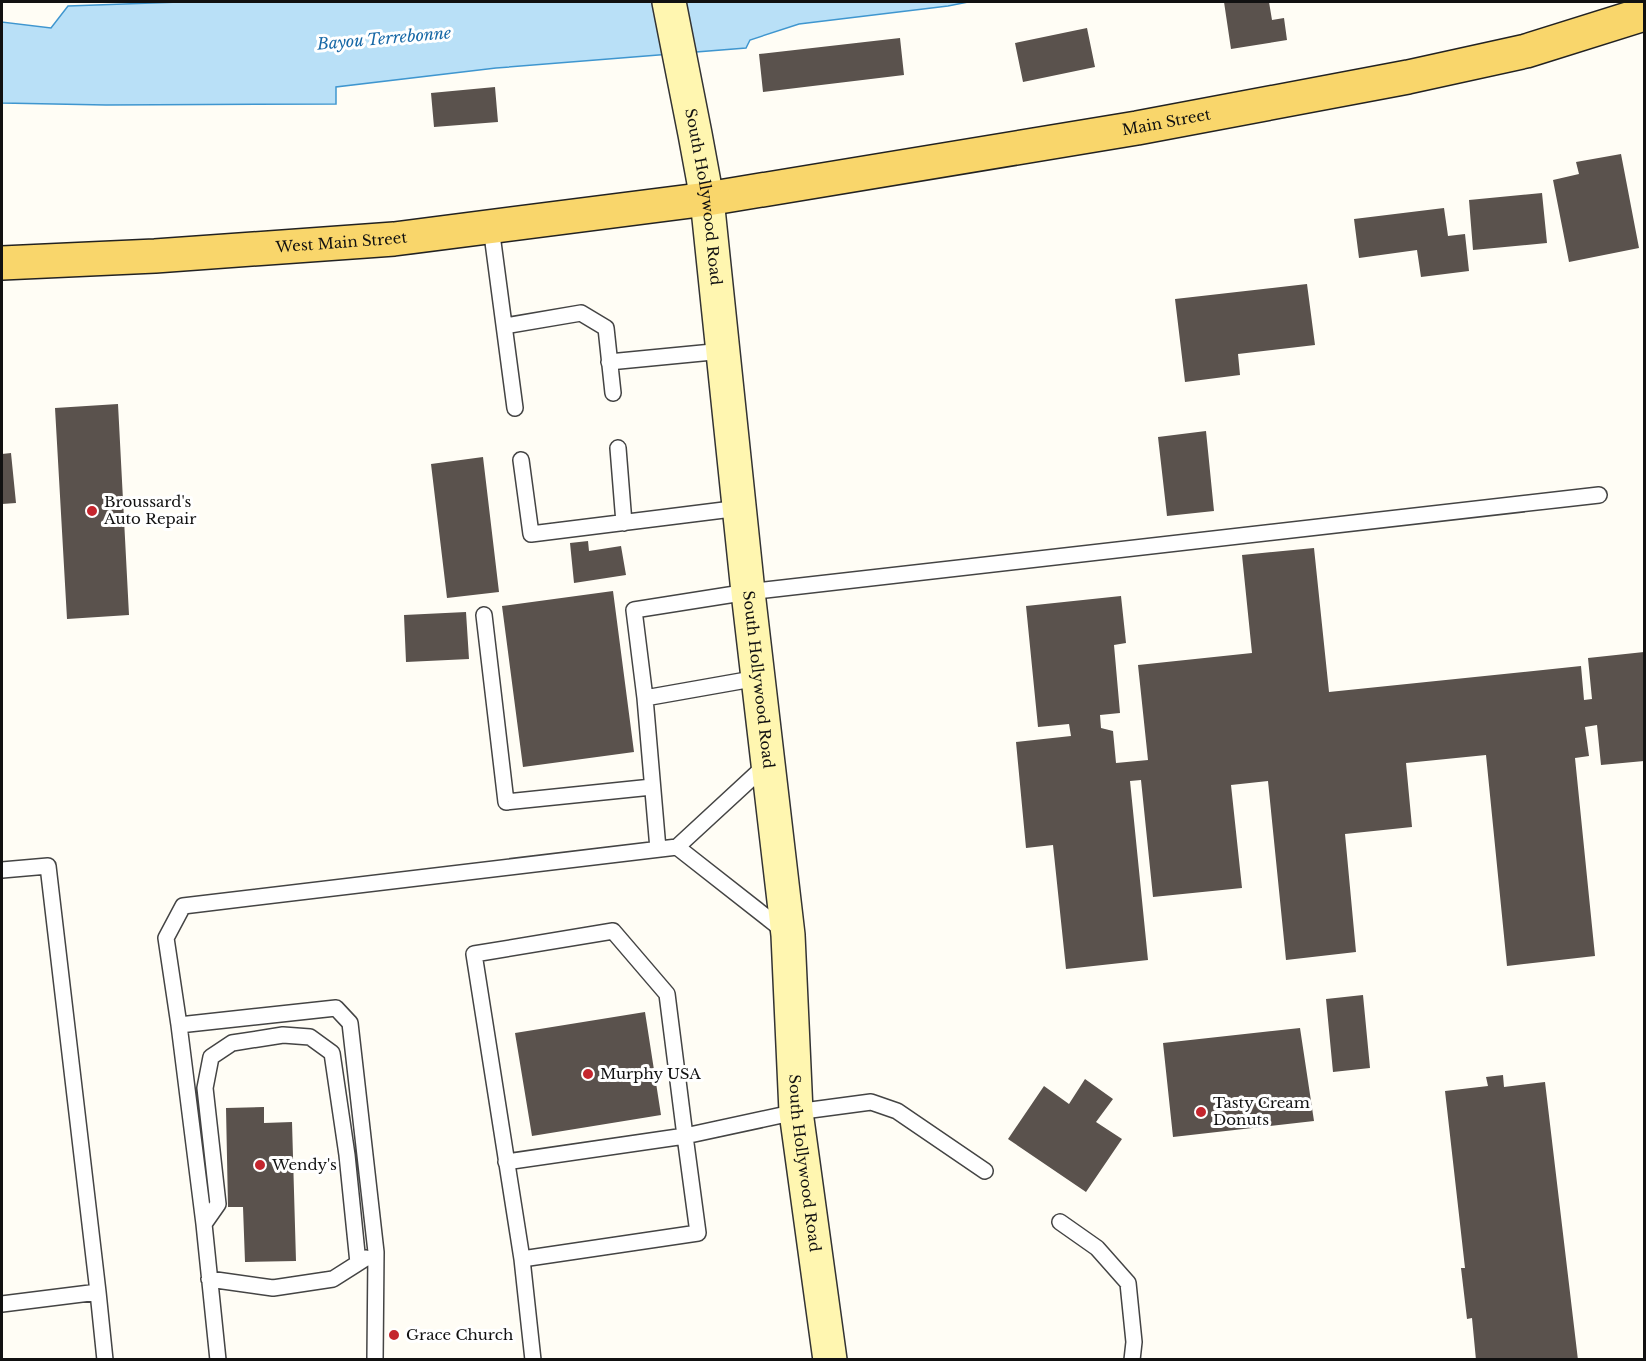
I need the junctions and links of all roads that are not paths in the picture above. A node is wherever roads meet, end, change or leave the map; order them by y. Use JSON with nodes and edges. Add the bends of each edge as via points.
{"nodes":[{"id":1,"x":669,"y":2,"type":"edge"},
{"id":2,"x":1644,"y":14,"type":"edge"},
{"id":3,"x":694,"y":201,"type":"junction"},
{"id":4,"x":491,"y":227,"type":"junction"},
{"id":5,"x":2,"y":263,"type":"edge"},
{"id":6,"x":505,"y":326,"type":"junction"},
{"id":7,"x":723,"y":351,"type":"junction"},
{"id":8,"x":609,"y":363,"type":"junction"},
{"id":9,"x":613,"y":393,"type":"dead end"},
{"id":10,"x":515,"y":408,"type":"dead end"},
{"id":11,"x":618,"y":448,"type":"dead end"},
{"id":12,"x":521,"y":460,"type":"dead end"},
{"id":13,"x":1599,"y":495,"type":"dead end"},
{"id":14,"x":740,"y":508,"type":"junction"},
{"id":15,"x":624,"y":523,"type":"junction"},
{"id":16,"x":748,"y":592,"type":"junction"},
{"id":17,"x":484,"y":615,"type":"dead end"},
{"id":18,"x":758,"y":678,"type":"junction"},
{"id":19,"x":645,"y":698,"type":"junction"},
{"id":20,"x":768,"y":763,"type":"junction"},
{"id":21,"x":652,"y":787,"type":"junction"},
{"id":22,"x":678,"y":847,"type":"junction"},
{"id":23,"x":658,"y":849,"type":"junction"},
{"id":24,"x":2,"y":870,"type":"edge"},
{"id":25,"x":788,"y":935,"type":"junction"},
{"id":26,"x":179,"y":1025,"type":"junction"},
{"id":27,"x":796,"y":1112,"type":"junction"},
{"id":28,"x":685,"y":1136,"type":"junction"},
{"id":29,"x":506,"y":1162,"type":"junction"},
{"id":30,"x":985,"y":1171,"type":"dead end"},
{"id":31,"x":1060,"y":1222,"type":"dead end"},
{"id":32,"x":204,"y":1224,"type":"junction"},
{"id":33,"x":376,"y":1252,"type":"junction"},
{"id":34,"x":522,"y":1259,"type":"junction"},
{"id":35,"x":358,"y":1263,"type":"junction"},
{"id":36,"x":209,"y":1279,"type":"junction"},
{"id":37,"x":98,"y":1292,"type":"junction"},
{"id":38,"x":2,"y":1300,"type":"edge"},
{"id":39,"x":105,"y":1359,"type":"edge"},
{"id":40,"x":218,"y":1359,"type":"edge"},
{"id":41,"x":375,"y":1359,"type":"edge"},
{"id":42,"x":533,"y":1359,"type":"edge"},
{"id":43,"x":830,"y":1359,"type":"edge"},
{"id":44,"x":1132,"y":1359,"type":"edge"}],
"edges":[{"from":1,"to":3,"type":"main road","name":"South Hollywood Road","via":[[695,134]]},
{"from":2,"to":3,"type":"main road","name":"Main Street","via":[[1526,51],[1397,79],[1125,130]]},
{"from":3,"to":4,"type":"main road","name":"West Main Street"},
{"from":3,"to":7,"type":"main road","name":"South Hollywood Road"},
{"from":4,"to":5,"type":"main road","name":"West Main Street","via":[[394,239]]},
{"from":4,"to":6,"type":"lane"},
{"from":6,"to":8,"type":"lane","via":[[581,313],[606,328]]},
{"from":6,"to":10,"type":"lane"},
{"from":7,"to":8,"type":"lane"},
{"from":7,"to":14,"type":"main road","name":"South Hollywood Road"},
{"from":8,"to":9,"type":"lane"},
{"from":11,"to":15,"type":"lane"},
{"from":12,"to":15,"type":"lane","via":[[531,534]]},
{"from":13,"to":16,"type":"lane"},
{"from":14,"to":15,"type":"lane"},
{"from":14,"to":16,"type":"main road","name":"South Hollywood Road"},
{"from":16,"to":18,"type":"main road","name":"South Hollywood Road"},
{"from":16,"to":19,"type":"lane","via":[[634,610]]},
{"from":17,"to":21,"type":"lane","via":[[506,802]]},
{"from":18,"to":19,"type":"lane"},
{"from":18,"to":20,"type":"main road","name":"South Hollywood Road"},
{"from":19,"to":21,"type":"lane"},
{"from":20,"to":22,"type":"lane"},
{"from":20,"to":25,"type":"main road","name":"South Hollywood Road"},
{"from":21,"to":23,"type":"lane"},
{"from":22,"to":23,"type":"lane"},
{"from":22,"to":25,"type":"lane"},
{"from":23,"to":26,"type":"lane","via":[[183,906],[166,938]]},
{"from":24,"to":37,"type":"lane","via":[[48,866]]},
{"from":25,"to":27,"type":"main road","name":"South Hollywood Road"},
{"from":26,"to":32,"type":"lane"},
{"from":26,"to":33,"type":"lane","via":[[336,1008],[350,1023]]},
{"from":27,"to":28,"type":"lane"},
{"from":27,"to":30,"type":"lane","via":[[871,1102],[897,1111]]},
{"from":27,"to":43,"type":"main road","name":"South Hollywood Road"},
{"from":28,"to":29,"type":"lane"},
{"from":28,"to":29,"type":"lane","via":[[667,994],[613,932],[474,954]]},
{"from":28,"to":34,"type":"lane","via":[[699,1233]]},
{"from":29,"to":34,"type":"lane"},
{"from":31,"to":44,"type":"lane","via":[[1097,1248],[1128,1283]]},
{"from":32,"to":35,"type":"lane","via":[[218,1204],[205,1088],[211,1057],[232,1043],[283,1035],[310,1037],[332,1053]]},
{"from":32,"to":36,"type":"lane"},
{"from":33,"to":35,"type":"lane"},
{"from":33,"to":41,"type":"lane"},
{"from":34,"to":42,"type":"lane"},
{"from":35,"to":36,"type":"lane","via":[[333,1279],[273,1288]]},
{"from":36,"to":40,"type":"lane"},
{"from":37,"to":38,"type":"lane"},
{"from":37,"to":39,"type":"lane"}]}
